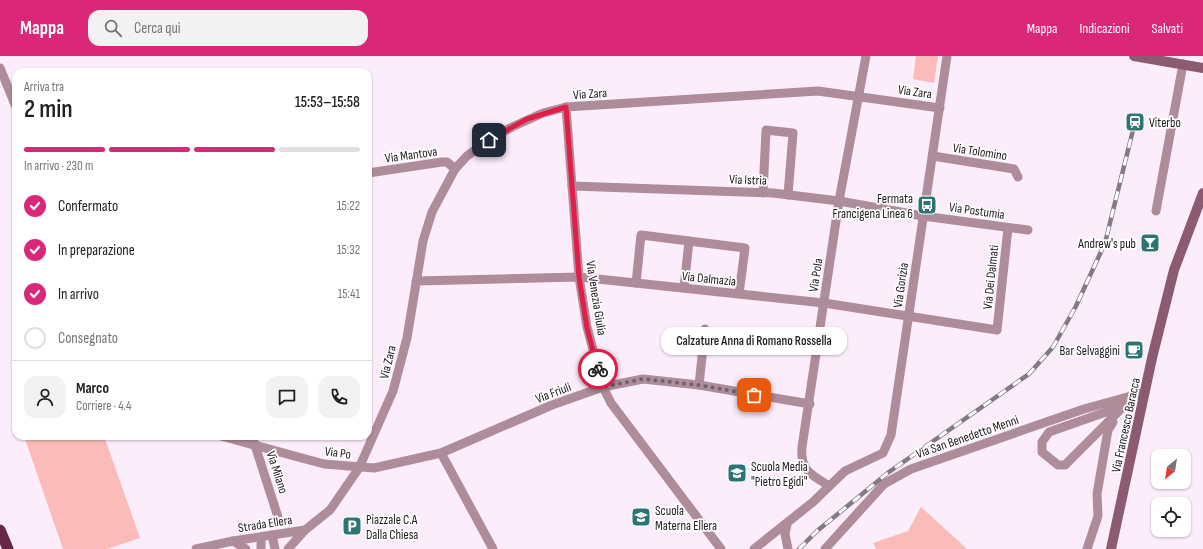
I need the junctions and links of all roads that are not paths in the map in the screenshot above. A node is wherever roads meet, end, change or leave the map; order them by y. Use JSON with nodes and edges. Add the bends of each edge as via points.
{"nodes":[{"id":1,"x":866,"y":56,"type":"edge"},
{"id":2,"x":947,"y":56,"type":"edge"},
{"id":3,"x":1134,"y":56,"type":"edge"},
{"id":4,"x":1183,"y":64,"type":"junction"},
{"id":5,"x":0,"y":68,"type":"edge"},
{"id":6,"x":1203,"y":68,"type":"edge"},
{"id":7,"x":859,"y":96,"type":"junction"},
{"id":8,"x":12,"y":97,"type":"edge"},
{"id":9,"x":566,"y":107,"type":"junction"},
{"id":10,"x":940,"y":108,"type":"junction"},
{"id":11,"x":933,"y":156,"type":"junction"},
{"id":12,"x":455,"y":169,"type":"junction"},
{"id":13,"x":372,"y":172,"type":"edge"},
{"id":14,"x":1018,"y":176,"type":"dead end"},
{"id":15,"x":572,"y":186,"type":"junction"},
{"id":16,"x":763,"y":193,"type":"junction"},
{"id":17,"x":1203,"y":193,"type":"edge"},
{"id":18,"x":788,"y":195,"type":"junction"},
{"id":19,"x":839,"y":201,"type":"junction"},
{"id":20,"x":1156,"y":211,"type":"dead end"},
{"id":21,"x":923,"y":216,"type":"junction"},
{"id":22,"x":1008,"y":228,"type":"junction"},
{"id":23,"x":1028,"y":230,"type":"dead end"},
{"id":24,"x":689,"y":241,"type":"junction"},
{"id":25,"x":579,"y":277,"type":"junction"},
{"id":26,"x":416,"y":281,"type":"junction"},
{"id":27,"x":636,"y":283,"type":"junction"},
{"id":28,"x":684,"y":288,"type":"junction"},
{"id":29,"x":739,"y":294,"type":"junction"},
{"id":30,"x":824,"y":303,"type":"junction"},
{"id":31,"x":908,"y":317,"type":"junction"},
{"id":32,"x":705,"y":329,"type":"dead end"},
{"id":33,"x":997,"y":330,"type":"joint"},
{"id":34,"x":699,"y":385,"type":"junction"},
{"id":35,"x":603,"y":387,"type":"junction"},
{"id":36,"x":1141,"y":393,"type":"junction"},
{"id":37,"x":810,"y":404,"type":"junction"},
{"id":38,"x":1124,"y":406,"type":"junction"},
{"id":39,"x":1115,"y":417,"type":"junction"},
{"id":40,"x":372,"y":437,"type":"edge"},
{"id":41,"x":236,"y":440,"type":"edge"},
{"id":42,"x":253,"y":440,"type":"edge"},
{"id":43,"x":371,"y":440,"type":"edge"},
{"id":44,"x":255,"y":445,"type":"junction"},
{"id":45,"x":441,"y":453,"type":"junction"},
{"id":46,"x":358,"y":468,"type":"junction"},
{"id":47,"x":829,"y":486,"type":"junction"},
{"id":48,"x":278,"y":516,"type":"dead end"},
{"id":49,"x":787,"y":524,"type":"junction"},
{"id":50,"x":0,"y":530,"type":"edge"},
{"id":51,"x":305,"y":530,"type":"junction"},
{"id":52,"x":272,"y":536,"type":"junction"},
{"id":53,"x":261,"y":538,"type":"junction"},
{"id":54,"x":233,"y":541,"type":"junction"},
{"id":55,"x":787,"y":547,"type":"edge"},
{"id":56,"x":8,"y":549,"type":"edge"},
{"id":57,"x":196,"y":549,"type":"edge"},
{"id":58,"x":246,"y":549,"type":"edge"},
{"id":59,"x":261,"y":549,"type":"edge"},
{"id":60,"x":275,"y":549,"type":"edge"},
{"id":61,"x":288,"y":549,"type":"edge"},
{"id":62,"x":493,"y":549,"type":"edge"},
{"id":63,"x":721,"y":549,"type":"edge"},
{"id":64,"x":754,"y":549,"type":"edge"},
{"id":65,"x":825,"y":549,"type":"edge"},
{"id":66,"x":1088,"y":549,"type":"edge"},
{"id":67,"x":1111,"y":549,"type":"edge"}],
"edges":[{"from":1,"to":7,"type":"street","name":"Via Pola"},
{"from":2,"to":10,"type":"street","name":"Via Gorizia"},
{"from":3,"to":4,"type":"main road"},
{"from":4,"to":6,"type":"main road"},
{"from":4,"to":20,"type":"street"},
{"from":5,"to":8,"type":"street"},
{"from":7,"to":9,"type":"street","name":"Via Zara","via":[[818,91]]},
{"from":7,"to":10,"type":"street","name":"Via Zara"},
{"from":7,"to":19,"type":"street","name":"Via Pola"},
{"from":9,"to":12,"type":"street","name":"Via Zara","via":[[543,113],[512,127],[467,156]]},
{"from":9,"to":15,"type":"street","name":"Via Venezia Giulia"},
{"from":10,"to":11,"type":"street","name":"Via Gorizia"},
{"from":11,"to":14,"type":"street","name":"Via Tolomino","via":[[1014,169]]},
{"from":11,"to":21,"type":"street","name":"Via Gorizia"},
{"from":12,"to":13,"type":"street","name":"Via Mantova","via":[[447,162],[442,162]]},
{"from":12,"to":26,"type":"street","name":"Via Zara","via":[[432,212]]},
{"from":15,"to":16,"type":"street","name":"Via Istria"},
{"from":15,"to":25,"type":"street","name":"Via Venezia Giulia"},
{"from":16,"to":18,"type":"street","name":"Via Istria"},
{"from":16,"to":18,"type":"street","via":[[766,130],[793,133]]},
{"from":17,"to":36,"type":"main road","name":"Via Francesco Baracca","via":[[1174,270]]},
{"from":18,"to":19,"type":"street","name":"Via Istria"},
{"from":19,"to":21,"type":"street","name":"Via Istria"},
{"from":19,"to":30,"type":"street","name":"Via Pola"},
{"from":21,"to":22,"type":"street","name":"Via Postumia"},
{"from":21,"to":31,"type":"street","name":"Via Gorizia"},
{"from":22,"to":23,"type":"street","name":"Via Postumia"},
{"from":22,"to":33,"type":"street","name":"Via Dei Dalmati"},
{"from":24,"to":27,"type":"street","via":[[641,236]]},
{"from":24,"to":28,"type":"street"},
{"from":24,"to":29,"type":"street","via":[[745,248]]},
{"from":25,"to":26,"type":"street","name":"Via Dalmazia"},
{"from":25,"to":27,"type":"street","name":"Via Dalmazia"},
{"from":25,"to":35,"type":"street","name":"Via Venezia Giulia","via":[[587,328]]},
{"from":26,"to":40,"type":"street","name":"Via Zara","via":[[407,338],[393,391]]},
{"from":27,"to":28,"type":"street","name":"Via Dalmazia"},
{"from":28,"to":29,"type":"street","name":"Via Dalmazia"},
{"from":29,"to":30,"type":"street","name":"Via Dalmazia"},
{"from":30,"to":31,"type":"street","name":"Via Dalmazia"},
{"from":30,"to":37,"type":"street","name":"Via Pola"},
{"from":31,"to":33,"type":"street","name":"Via Dalmazia"},
{"from":31,"to":47,"type":"street","name":"Via Gorizia","via":[[891,435],[887,447],[877,457],[845,471]]},
{"from":32,"to":34,"type":"street"},
{"from":34,"to":35,"type":"street","name":"Via Friuli","via":[[643,379]]},
{"from":34,"to":37,"type":"street","name":"Via Friuli"},
{"from":35,"to":45,"type":"street","name":"Via Friuli","via":[[552,405]]},
{"from":35,"to":63,"type":"street","name":"Via Venezia Giulia","via":[[611,403]]},
{"from":36,"to":38,"type":"street"},
{"from":36,"to":65,"type":"street","name":"Via San Benedetto Menni","via":[[1077,411],[892,479],[871,496]]},
{"from":36,"to":67,"type":"main road","name":"Via Francesco Baracca"},
{"from":37,"to":47,"type":"street","name":"Via Pola","via":[[801,459],[809,472]]},
{"from":38,"to":39,"type":"street"},
{"from":38,"to":39,"type":"street","via":[[1049,432],[1042,442],[1042,452],[1058,465],[1065,465]]},
{"from":39,"to":66,"type":"street","via":[[1108,430],[1097,494],[1098,516]]},
{"from":41,"to":44,"type":"street","name":"Via Po"},
{"from":42,"to":44,"type":"street","name":"Via Milano"},
{"from":43,"to":46,"type":"street","name":"Via Zara"},
{"from":44,"to":46,"type":"street","name":"Via Po","via":[[324,464]]},
{"from":44,"to":48,"type":"street","name":"Via Milano"},
{"from":45,"to":46,"type":"street","name":"Via Friuli","via":[[374,468]]},
{"from":45,"to":62,"type":"street"},
{"from":46,"to":51,"type":"street","name":"Strada Ellera","via":[[330,510]]},
{"from":47,"to":49,"type":"street","name":"Via Gorizia"},
{"from":49,"to":55,"type":"street"},
{"from":49,"to":64,"type":"street","name":"Via Gorizia"},
{"from":50,"to":56,"type":"highway"},
{"from":51,"to":52,"type":"street","name":"Strada Ellera"},
{"from":51,"to":61,"type":"street"},
{"from":52,"to":53,"type":"street","name":"Strada Ellera"},
{"from":52,"to":60,"type":"street"},
{"from":53,"to":54,"type":"street","name":"Strada Ellera"},
{"from":53,"to":59,"type":"street"},
{"from":54,"to":57,"type":"street","name":"Strada Ellera"},
{"from":54,"to":58,"type":"street"}]}
